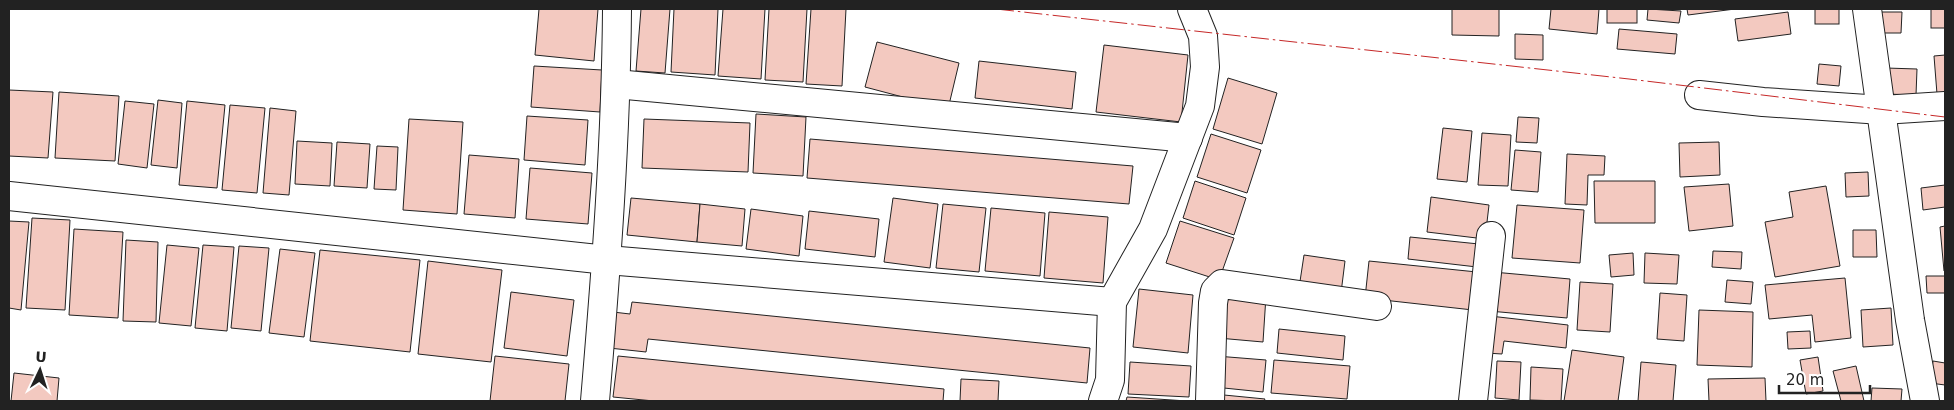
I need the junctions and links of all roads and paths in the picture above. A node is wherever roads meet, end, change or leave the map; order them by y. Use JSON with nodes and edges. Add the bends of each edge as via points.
{"nodes":[{"id":1,"x":617,"y":9,"type":"edge"},
{"id":2,"x":1192,"y":9,"type":"edge"},
{"id":3,"x":1867,"y":9,"type":"edge"},
{"id":4,"x":616,"y":84,"type":"junction"},
{"id":5,"x":1699,"y":95,"type":"dead end"},
{"id":6,"x":1945,"y":106,"type":"edge"},
{"id":7,"x":1882,"y":110,"type":"junction"},
{"id":8,"x":1188,"y":138,"type":"junction"},
{"id":9,"x":9,"y":196,"type":"edge"},
{"id":10,"x":1491,"y":236,"type":"dead end"},
{"id":11,"x":607,"y":260,"type":"junction"},
{"id":12,"x":1112,"y":302,"type":"junction"},
{"id":13,"x":1377,"y":306,"type":"dead end"},
{"id":14,"x":595,"y":401,"type":"edge"},
{"id":15,"x":1103,"y":401,"type":"edge"},
{"id":16,"x":1210,"y":401,"type":"edge"},
{"id":17,"x":1473,"y":401,"type":"edge"},
{"id":18,"x":1925,"y":401,"type":"edge"}],
"edges":[{"from":1,"to":4,"type":"street"},
{"from":2,"to":8,"type":"street","via":[[1203,36],[1205,67],[1200,106]]},
{"from":3,"to":7,"type":"street"},
{"from":4,"to":8,"type":"street"},
{"from":4,"to":11,"type":"street"},
{"from":5,"to":7,"type":"street"},
{"from":6,"to":7,"type":"street"},
{"from":7,"to":18,"type":"street","via":[[1910,320]]},
{"from":8,"to":12,"type":"street","via":[[1153,230]]},
{"from":9,"to":11,"type":"street"},
{"from":10,"to":17,"type":"street"},
{"from":11,"to":12,"type":"street"},
{"from":11,"to":14,"type":"street"},
{"from":12,"to":15,"type":"street","via":[[1110,380]]},
{"from":13,"to":16,"type":"street","via":[[1222,284],[1215,291],[1213,303]]}]}
